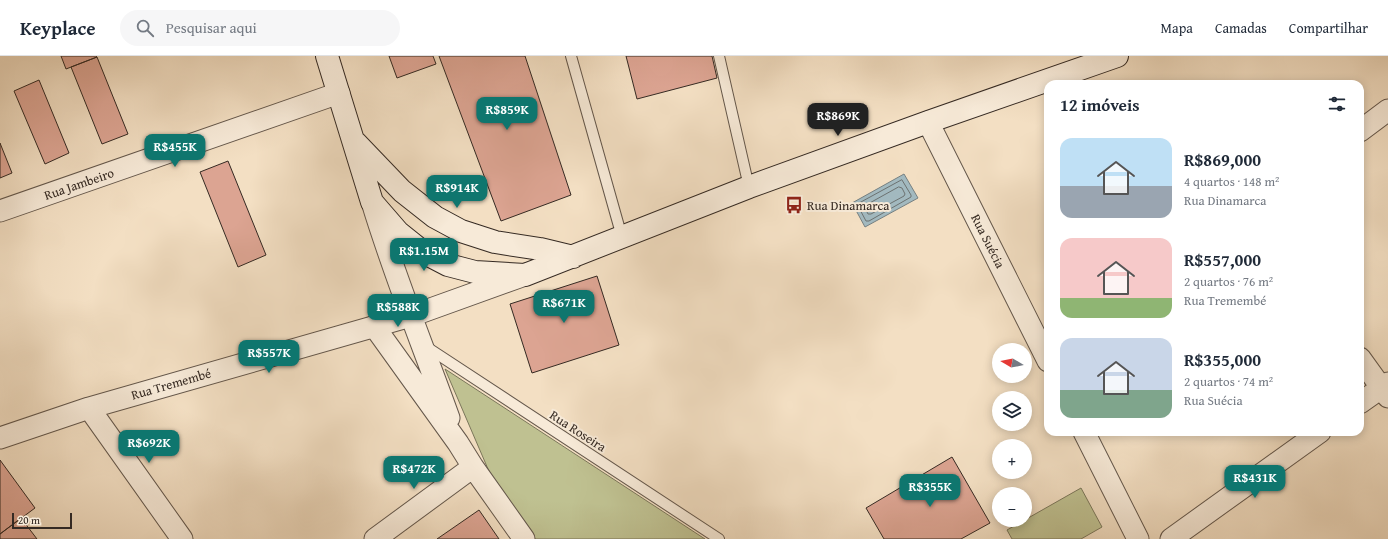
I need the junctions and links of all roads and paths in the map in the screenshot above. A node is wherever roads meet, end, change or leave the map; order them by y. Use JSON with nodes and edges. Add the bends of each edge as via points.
{"nodes":[{"id":1,"x":328,"y":56,"type":"edge"},
{"id":2,"x":571,"y":56,"type":"edge"},
{"id":3,"x":719,"y":56,"type":"edge"},
{"id":4,"x":1118,"y":56,"type":"edge"},
{"id":5,"x":1049,"y":80,"type":"edge"},
{"id":6,"x":1044,"y":82,"type":"edge"},
{"id":7,"x":339,"y":93,"type":"junction"},
{"id":8,"x":1388,"y":110,"type":"edge"},
{"id":9,"x":928,"y":122,"type":"junction"},
{"id":10,"x":1364,"y":128,"type":"edge"},
{"id":11,"x":352,"y":138,"type":"junction"},
{"id":12,"x":749,"y":187,"type":"junction"},
{"id":13,"x":372,"y":202,"type":"junction"},
{"id":14,"x":0,"y":212,"type":"edge"},
{"id":15,"x":622,"y":237,"type":"junction"},
{"id":16,"x":572,"y":257,"type":"junction"},
{"id":17,"x":525,"y":275,"type":"junction"},
{"id":18,"x":411,"y":316,"type":"junction"},
{"id":19,"x":374,"y":326,"type":"junction"},
{"id":20,"x":422,"y":344,"type":"junction"},
{"id":21,"x":1044,"y":347,"type":"edge"},
{"id":22,"x":1364,"y":363,"type":"edge"},
{"id":23,"x":1386,"y":389,"type":"edge"},
{"id":24,"x":1364,"y":401,"type":"edge"},
{"id":25,"x":89,"y":408,"type":"junction"},
{"id":26,"x":1086,"y":436,"type":"edge"},
{"id":27,"x":1314,"y":436,"type":"edge"},
{"id":28,"x":0,"y":438,"type":"edge"},
{"id":29,"x":458,"y":442,"type":"junction"},
{"id":30,"x":473,"y":467,"type":"junction"},
{"id":31,"x":182,"y":539,"type":"edge"},
{"id":32,"x":375,"y":539,"type":"edge"},
{"id":33,"x":524,"y":539,"type":"edge"},
{"id":34,"x":719,"y":539,"type":"edge"},
{"id":35,"x":1138,"y":539,"type":"edge"},
{"id":36,"x":1171,"y":539,"type":"edge"}],
"edges":[{"from":1,"to":7,"type":"main road"},
{"from":2,"to":15,"type":"lane"},
{"from":3,"to":12,"type":"lane"},
{"from":4,"to":5,"type":"main road"},
{"from":6,"to":9,"type":"main road"},
{"from":7,"to":11,"type":"main road"},
{"from":7,"to":14,"type":"street","name":"Rua Jambeiro"},
{"from":8,"to":10,"type":"street"},
{"from":9,"to":12,"type":"main road"},
{"from":9,"to":21,"type":"street","name":"Rua Suécia"},
{"from":11,"to":13,"type":"main road"},
{"from":11,"to":16,"type":"main road","via":[[402,191],[435,217],[461,231],[495,242]]},
{"from":12,"to":15,"type":"main road"},
{"from":13,"to":17,"type":"main road","via":[[398,232],[423,252],[448,265],[475,272]]},
{"from":13,"to":18,"type":"street"},
{"from":15,"to":16,"type":"main road"},
{"from":16,"to":17,"type":"main road"},
{"from":17,"to":18,"type":"street","name":"Rua Tremembé"},
{"from":18,"to":19,"type":"street","name":"Rua Tremembé"},
{"from":18,"to":20,"type":"street"},
{"from":19,"to":25,"type":"street","name":"Rua Tremembé"},
{"from":19,"to":29,"type":"street"},
{"from":20,"to":29,"type":"street"},
{"from":20,"to":34,"type":"lane","name":"Rua Roseira"},
{"from":22,"to":23,"type":"street"},
{"from":23,"to":24,"type":"street"},
{"from":25,"to":28,"type":"street","name":"Rua Tremembé"},
{"from":25,"to":31,"type":"street"},
{"from":26,"to":35,"type":"street"},
{"from":27,"to":36,"type":"street"},
{"from":29,"to":30,"type":"street"},
{"from":30,"to":32,"type":"street"},
{"from":30,"to":33,"type":"street"}]}
